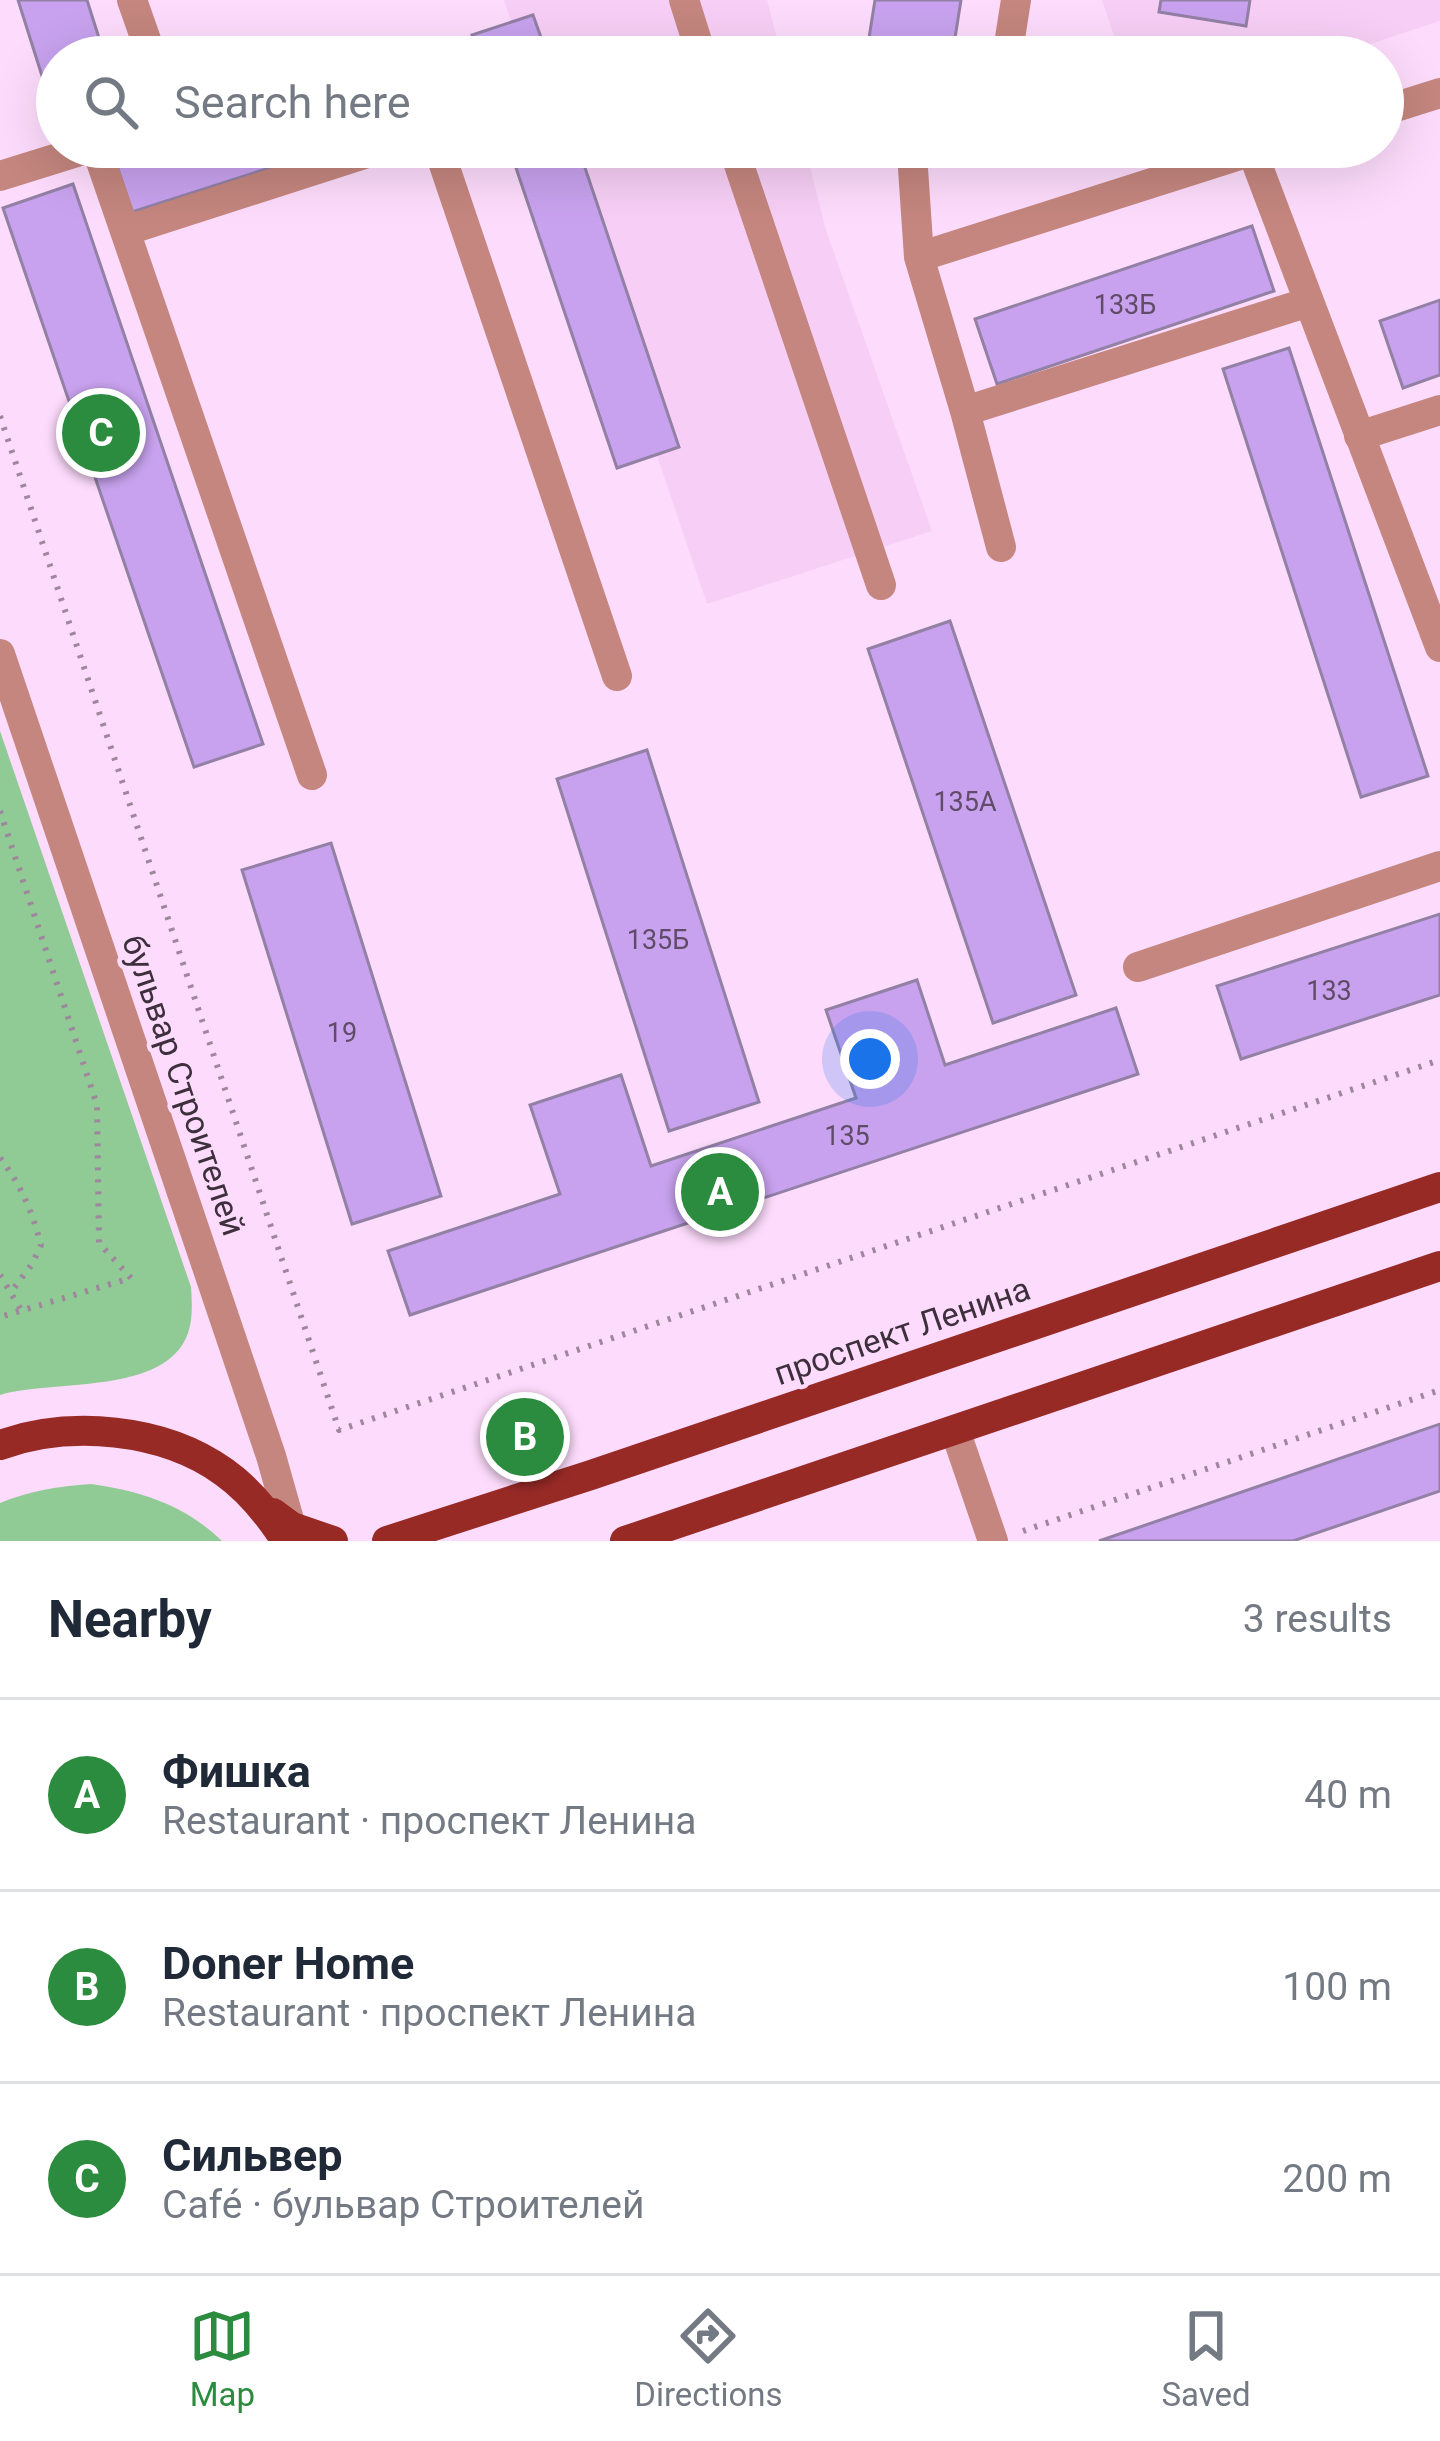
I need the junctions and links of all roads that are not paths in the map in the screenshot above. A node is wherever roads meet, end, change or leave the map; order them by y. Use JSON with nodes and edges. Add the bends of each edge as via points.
{"nodes":[{"id":1,"x":132,"y":0,"type":"edge"},
{"id":2,"x":684,"y":0,"type":"edge"},
{"id":3,"x":1016,"y":0,"type":"edge"},
{"id":4,"x":145,"y":36,"type":"edge"},
{"id":5,"x":695,"y":36,"type":"edge"},
{"id":6,"x":1010,"y":36,"type":"edge"},
{"id":7,"x":1440,"y":93,"type":"edge"},
{"id":8,"x":1404,"y":104,"type":"edge"},
{"id":9,"x":36,"y":165,"type":"edge"},
{"id":10,"x":102,"y":168,"type":"edge"},
{"id":11,"x":321,"y":168,"type":"edge"},
{"id":12,"x":445,"y":168,"type":"edge"},
{"id":13,"x":740,"y":168,"type":"edge"},
{"id":14,"x":913,"y":168,"type":"edge"},
{"id":15,"x":1199,"y":168,"type":"edge"},
{"id":16,"x":1265,"y":168,"type":"edge"},
{"id":17,"x":0,"y":176,"type":"edge"},
{"id":18,"x":125,"y":231,"type":"junction"},
{"id":19,"x":919,"y":257,"type":"junction"},
{"id":20,"x":1310,"y":302,"type":"junction"},
{"id":21,"x":1440,"y":410,"type":"edge"},
{"id":22,"x":964,"y":411,"type":"junction"},
{"id":23,"x":1359,"y":436,"type":"junction"},
{"id":24,"x":1001,"y":547,"type":"dead end"},
{"id":25,"x":880,"y":585,"type":"dead end"},
{"id":26,"x":1440,"y":647,"type":"edge"},
{"id":27,"x":0,"y":654,"type":"edge"},
{"id":28,"x":617,"y":676,"type":"dead end"},
{"id":29,"x":312,"y":775,"type":"dead end"},
{"id":30,"x":1440,"y":866,"type":"edge"},
{"id":31,"x":1138,"y":967,"type":"dead end"},
{"id":32,"x":1440,"y":1187,"type":"edge"},
{"id":33,"x":1440,"y":1266,"type":"edge"},
{"id":34,"x":955,"y":1430,"type":"junction"},
{"id":35,"x":0,"y":1445,"type":"edge"},
{"id":36,"x":291,"y":1536,"type":"edge"},
{"id":37,"x":333,"y":1541,"type":"edge"},
{"id":38,"x":387,"y":1541,"type":"edge"},
{"id":39,"x":625,"y":1541,"type":"edge"},
{"id":40,"x":993,"y":1541,"type":"edge"}],
"edges":[{"from":1,"to":4,"type":"street"},
{"from":2,"to":5,"type":"street"},
{"from":3,"to":6,"type":"street"},
{"from":7,"to":8,"type":"street"},
{"from":9,"to":17,"type":"street"},
{"from":10,"to":18,"type":"street"},
{"from":11,"to":18,"type":"street"},
{"from":12,"to":28,"type":"street"},
{"from":13,"to":25,"type":"street"},
{"from":14,"to":19,"type":"street"},
{"from":15,"to":19,"type":"street"},
{"from":16,"to":20,"type":"street"},
{"from":18,"to":29,"type":"street"},
{"from":19,"to":22,"type":"street"},
{"from":20,"to":22,"type":"street"},
{"from":20,"to":23,"type":"street"},
{"from":21,"to":23,"type":"street"},
{"from":22,"to":24,"type":"street"},
{"from":23,"to":26,"type":"street"},
{"from":27,"to":36,"type":"street","name":"бульвар Строителей","via":[[264,1434]]},
{"from":30,"to":31,"type":"street"},
{"from":32,"to":38,"type":"main road","name":"проспект Ленина"},
{"from":33,"to":34,"type":"main road"},
{"from":34,"to":39,"type":"main road"},
{"from":34,"to":40,"type":"street"},
{"from":35,"to":36,"type":"main road","via":[[98,1432],[184,1450],[224,1472]]},
{"from":36,"to":37,"type":"main road"}]}
